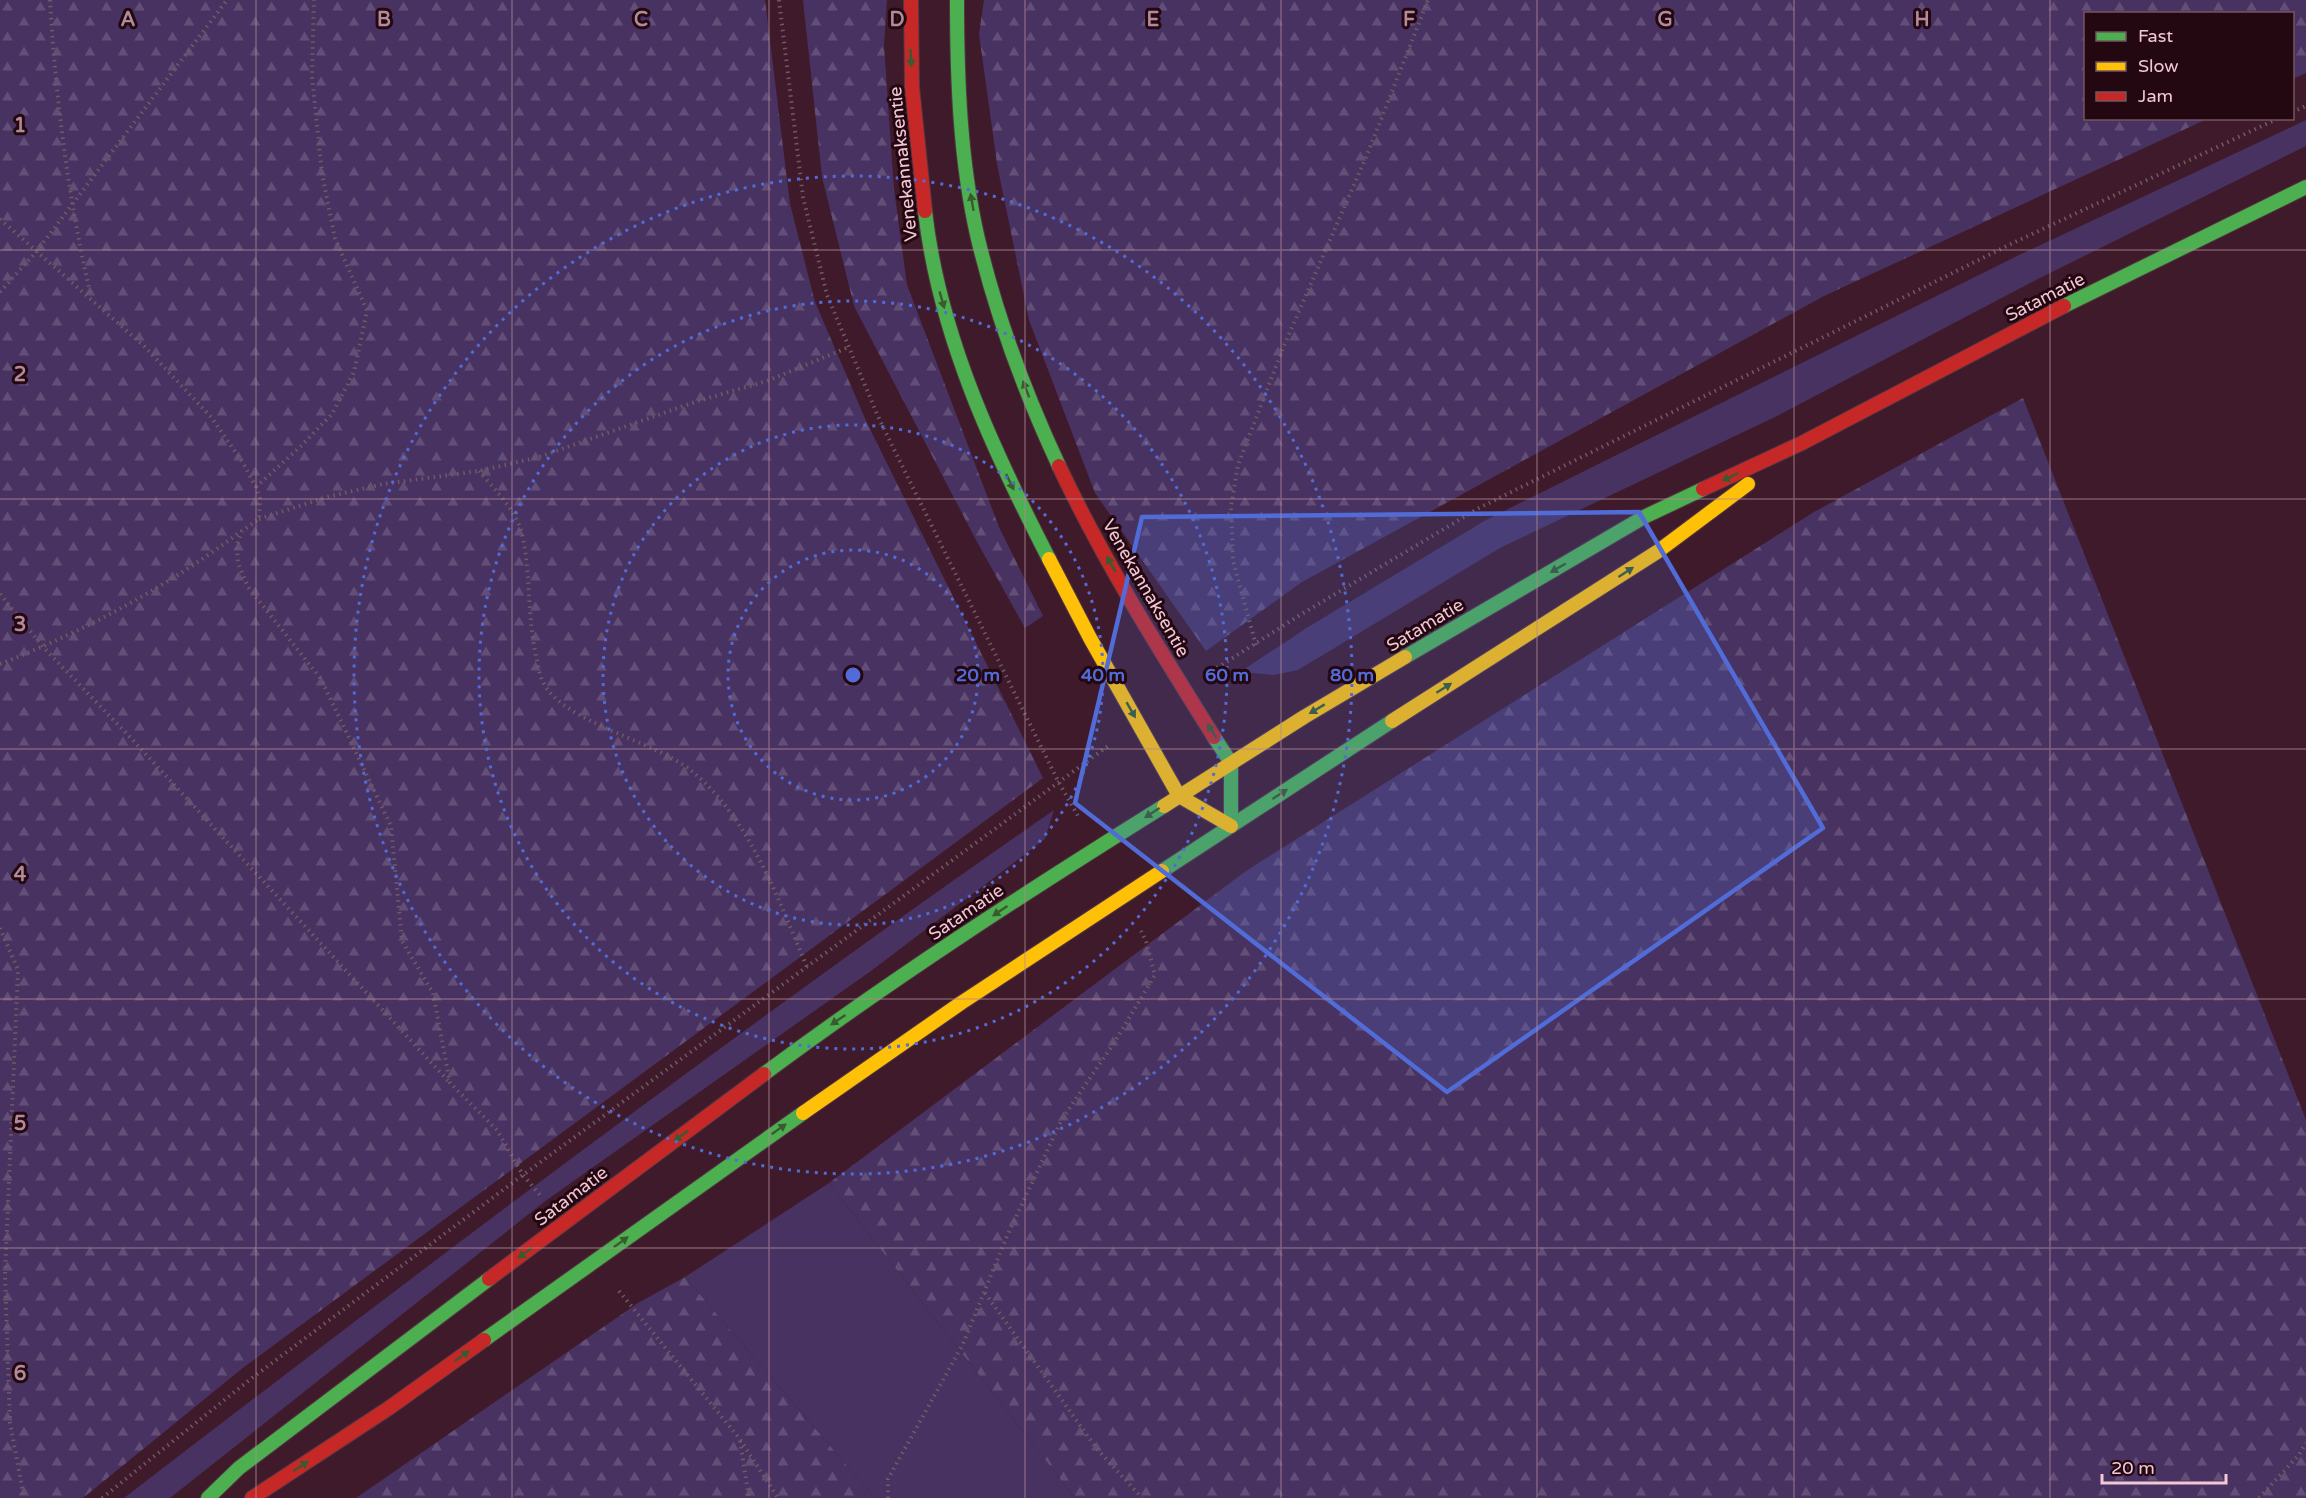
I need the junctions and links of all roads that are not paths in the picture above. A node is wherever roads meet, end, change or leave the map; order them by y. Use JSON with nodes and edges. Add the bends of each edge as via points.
{"nodes":[{"id":1,"x":911,"y":0,"type":"edge"},
{"id":2,"x":957,"y":0,"type":"edge"},
{"id":3,"x":2306,"y":187,"type":"edge"},
{"id":4,"x":1802,"y":443,"type":"junction"},
{"id":5,"x":1231,"y":763,"type":"junction"},
{"id":6,"x":1179,"y":796,"type":"junction"},
{"id":7,"x":1231,"y":826,"type":"junction"},
{"id":8,"x":208,"y":1498,"type":"edge"},
{"id":9,"x":252,"y":1498,"type":"edge"}],
"edges":[{"from":1,"to":6,"type":"main road","name":"Venekannaksentie","one_way":true,"via":[[912,87],[928,243],[955,345],[1010,483],[1090,638]]},
{"from":5,"to":2,"type":"main road","name":"Venekannaksentie","one_way":true,"via":[[1153,639],[1076,502],[1036,416],[1003,329],[978,238],[969,183],[957,79]]},
{"from":3,"to":4,"type":"main road","name":"Satamatie","via":[[2081,297]]},
{"from":4,"to":5,"type":"main road","name":"Satamatie","one_way":true,"via":[[1644,517]]},
{"from":7,"to":4,"type":"main road","name":"Satamatie","one_way":true,"via":[[1657,552]]},
{"from":5,"to":6,"type":"main road","name":"Satamatie"},
{"from":5,"to":7,"type":"main road"},
{"from":6,"to":7,"type":"main road"},
{"from":6,"to":8,"type":"main road","name":"Satamatie","one_way":true,"via":[[825,1029],[361,1375],[239,1468]]},
{"from":9,"to":7,"type":"main road","name":"Satamatie","one_way":true,"via":[[389,1408],[961,1003]]}]}
